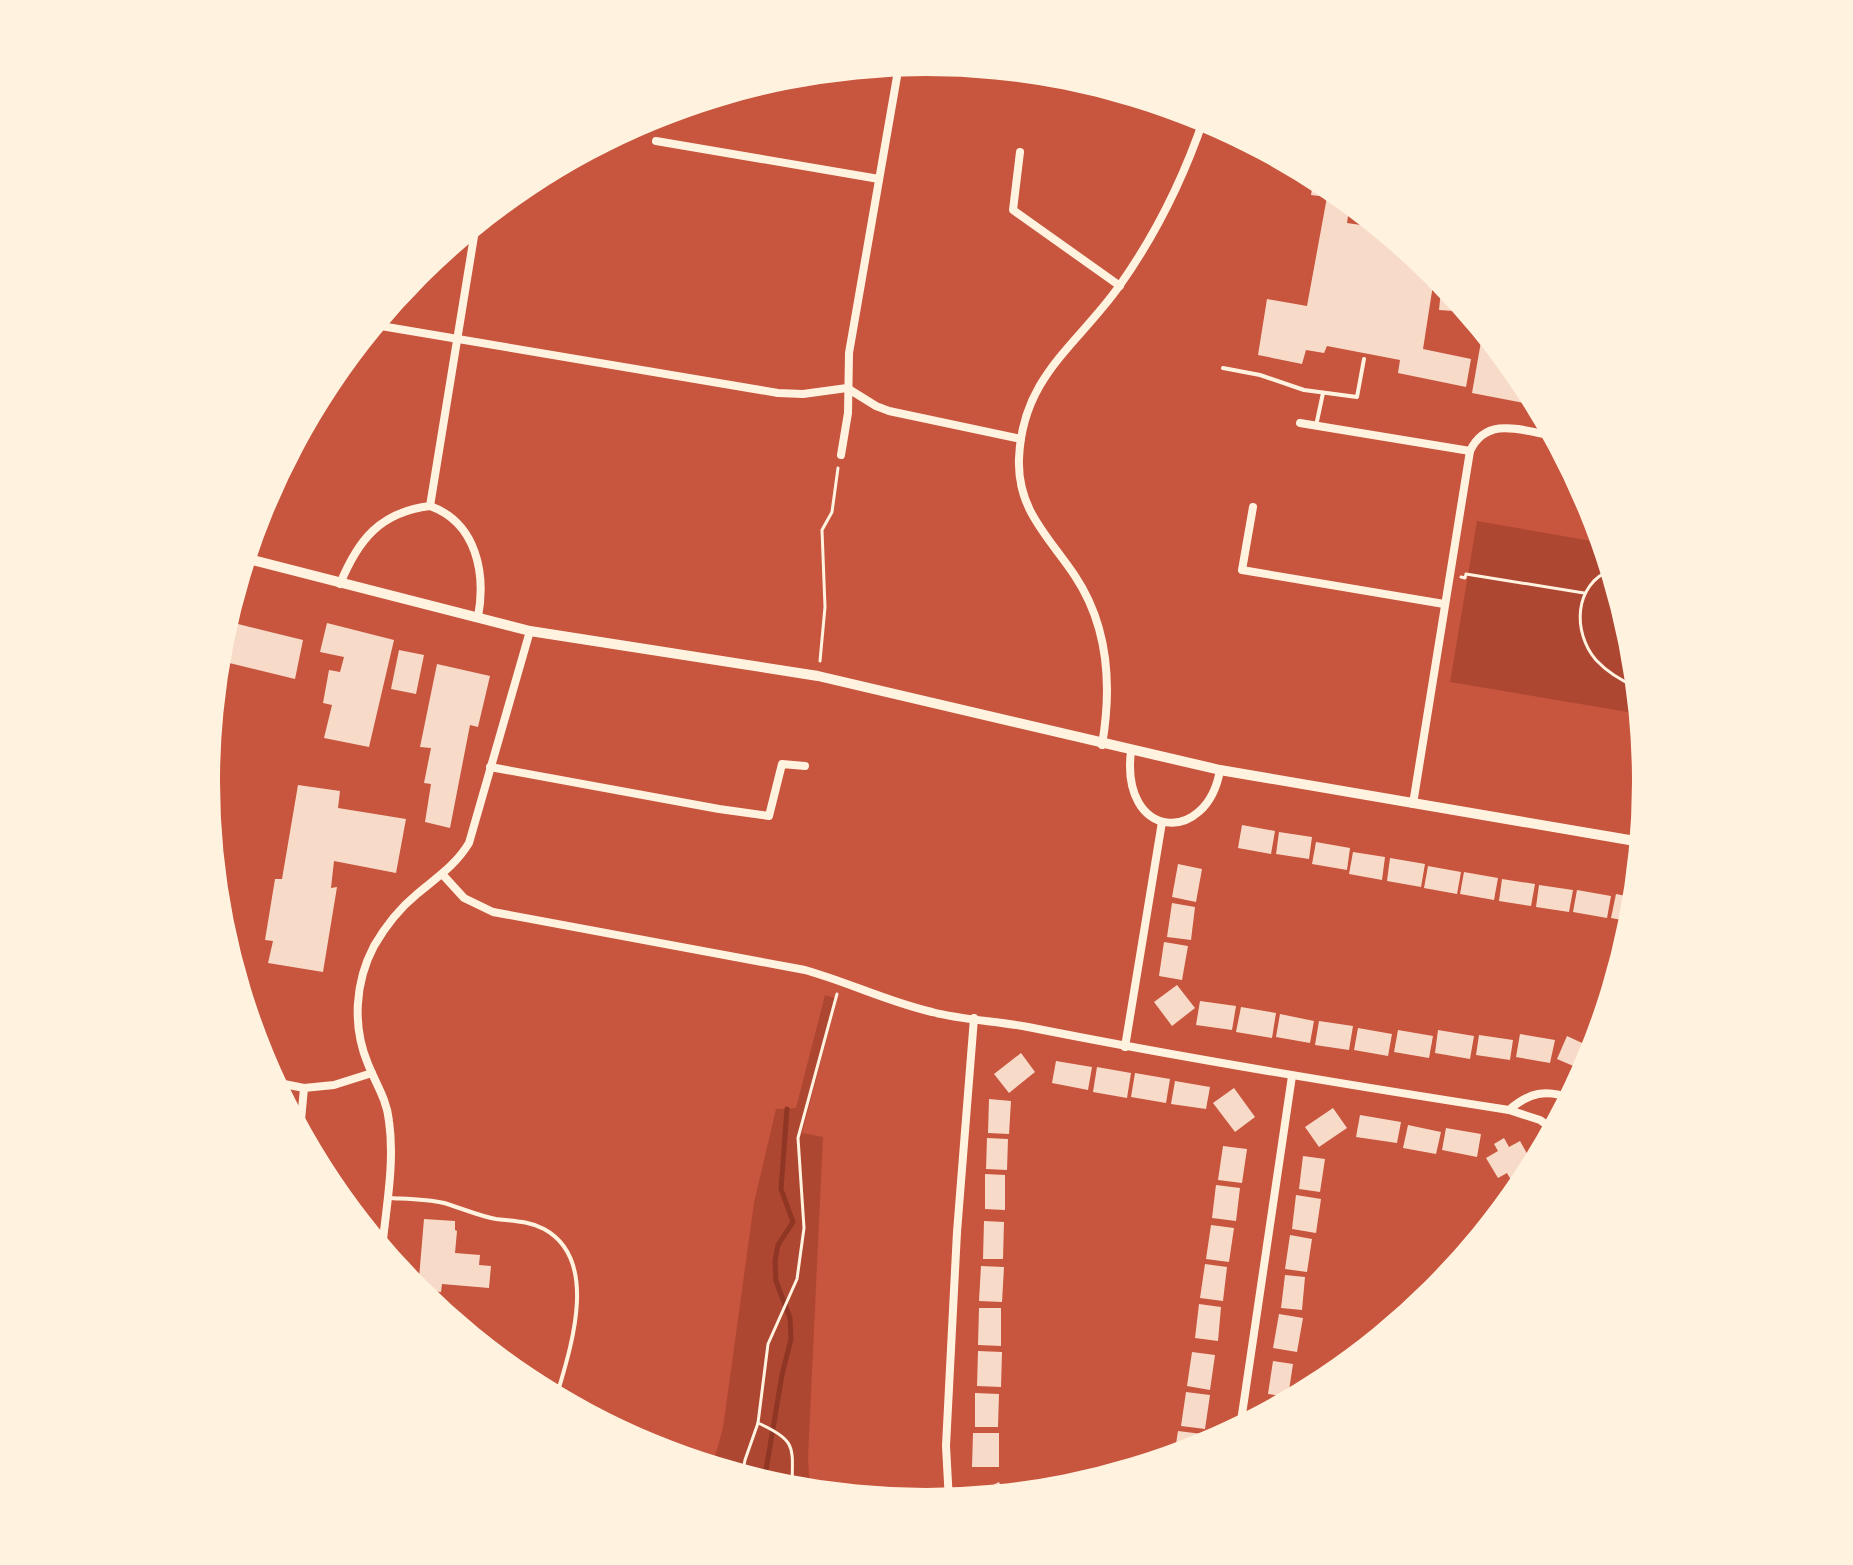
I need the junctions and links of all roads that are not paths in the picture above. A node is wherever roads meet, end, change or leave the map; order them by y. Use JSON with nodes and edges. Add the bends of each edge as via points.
{"nodes":[{"id":1,"x":897,"y":77,"type":"edge"},
{"id":2,"x":1199,"y":131,"type":"edge"},
{"id":3,"x":656,"y":141,"type":"dead end"},
{"id":4,"x":1020,"y":152,"type":"dead end"},
{"id":5,"x":879,"y":179,"type":"junction"},
{"id":6,"x":473,"y":241,"type":"edge"},
{"id":7,"x":1120,"y":286,"type":"junction"},
{"id":8,"x":387,"y":327,"type":"edge"},
{"id":9,"x":458,"y":340,"type":"junction"},
{"id":10,"x":1364,"y":359,"type":"dead end"},
{"id":11,"x":1223,"y":368,"type":"dead end"},
{"id":12,"x":847,"y":388,"type":"junction"},
{"id":13,"x":1323,"y":393,"type":"junction"},
{"id":14,"x":1300,"y":423,"type":"dead end"},
{"id":15,"x":1316,"y":426,"type":"junction"},
{"id":16,"x":1540,"y":434,"type":"edge"},
{"id":17,"x":1021,"y":439,"type":"junction"},
{"id":18,"x":1470,"y":451,"type":"junction"},
{"id":19,"x":841,"y":455,"type":"road end"},
{"id":20,"x":430,"y":506,"type":"junction"},
{"id":21,"x":1253,"y":507,"type":"dead end"},
{"id":22,"x":255,"y":561,"type":"edge"},
{"id":23,"x":340,"y":584,"type":"junction"},
{"id":24,"x":1444,"y":604,"type":"junction"},
{"id":25,"x":478,"y":617,"type":"junction"},
{"id":26,"x":530,"y":631,"type":"junction"},
{"id":27,"x":1102,"y":745,"type":"junction"},
{"id":28,"x":1131,"y":751,"type":"junction"},
{"id":29,"x":805,"y":766,"type":"dead end"},
{"id":30,"x":490,"y":767,"type":"junction"},
{"id":31,"x":1220,"y":770,"type":"junction"},
{"id":32,"x":1413,"y":804,"type":"junction"},
{"id":33,"x":1162,"y":822,"type":"junction"},
{"id":34,"x":1630,"y":840,"type":"edge"},
{"id":35,"x":443,"y":875,"type":"junction"},
{"id":36,"x":974,"y":1018,"type":"junction"},
{"id":37,"x":1125,"y":1047,"type":"junction"},
{"id":38,"x":372,"y":1073,"type":"junction"},
{"id":39,"x":1292,"y":1076,"type":"junction"},
{"id":40,"x":288,"y":1085,"type":"edge"},
{"id":41,"x":304,"y":1088,"type":"junction"},
{"id":42,"x":1560,"y":1095,"type":"edge"},
{"id":43,"x":1509,"y":1110,"type":"junction"},
{"id":44,"x":302,"y":1111,"type":"edge"},
{"id":45,"x":1545,"y":1123,"type":"edge"},
{"id":46,"x":386,"y":1198,"type":"junction"},
{"id":47,"x":383,"y":1234,"type":"edge"},
{"id":48,"x":560,"y":1386,"type":"edge"},
{"id":49,"x":1242,"y":1414,"type":"edge"},
{"id":50,"x":948,"y":1488,"type":"edge"}],
"edges":[{"from":1,"to":5,"type":"street"},
{"from":2,"to":7,"type":"street","via":[[1175,189]]},
{"from":3,"to":5,"type":"street"},
{"from":4,"to":7,"type":"street","via":[[1013,210]]},
{"from":5,"to":12,"type":"street"},
{"from":6,"to":9,"type":"street"},
{"from":7,"to":17,"type":"street","via":[[1050,367]]},
{"from":8,"to":9,"type":"street"},
{"from":9,"to":12,"type":"street","via":[[778,393]]},
{"from":9,"to":20,"type":"street"},
{"from":10,"to":13,"type":"lane","via":[[1357,397]]},
{"from":11,"to":13,"type":"lane"},
{"from":12,"to":17,"type":"street","via":[[889,411]]},
{"from":12,"to":19,"type":"street"},
{"from":13,"to":15,"type":"lane"},
{"from":14,"to":15,"type":"street"},
{"from":15,"to":18,"type":"street"},
{"from":16,"to":18,"type":"street","via":[[1489,429]]},
{"from":17,"to":27,"type":"street","via":[[1019,471],[1029,509],[1085,594],[1105,651],[1109,696]]},
{"from":18,"to":24,"type":"street"},
{"from":20,"to":23,"type":"street","via":[[400,513],[370,532]]},
{"from":20,"to":25,"type":"street","via":[[454,521],[477,554],[482,595]]},
{"from":21,"to":24,"type":"street","via":[[1242,570]]},
{"from":22,"to":23,"type":"street"},
{"from":23,"to":25,"type":"street"},
{"from":24,"to":32,"type":"street"},
{"from":25,"to":26,"type":"street"},
{"from":26,"to":27,"type":"street","via":[[818,676]]},
{"from":26,"to":30,"type":"street"},
{"from":27,"to":28,"type":"street"},
{"from":28,"to":31,"type":"street"},
{"from":28,"to":33,"type":"street","via":[[1136,802]]},
{"from":29,"to":30,"type":"street","via":[[782,764],[769,816]]},
{"from":30,"to":35,"type":"street","via":[[474,832]]},
{"from":31,"to":32,"type":"street"},
{"from":31,"to":33,"type":"street","via":[[1214,789],[1196,813],[1181,822]]},
{"from":32,"to":34,"type":"street"},
{"from":33,"to":37,"type":"street"},
{"from":35,"to":36,"type":"street","via":[[464,898],[493,912],[805,970],[913,1008]]},
{"from":35,"to":38,"type":"street","via":[[396,916],[363,971],[357,1023]]},
{"from":36,"to":37,"type":"street"},
{"from":36,"to":50,"type":"street","via":[[957,1232]]},
{"from":37,"to":39,"type":"street"},
{"from":38,"to":41,"type":"street"},
{"from":38,"to":46,"type":"street","via":[[389,1120]]},
{"from":39,"to":43,"type":"street"},
{"from":39,"to":49,"type":"street"},
{"from":40,"to":41,"type":"street"},
{"from":41,"to":44,"type":"street"},
{"from":42,"to":43,"type":"street","via":[[1536,1094]]},
{"from":43,"to":45,"type":"street"},
{"from":46,"to":47,"type":"street"},
{"from":46,"to":48,"type":"lane","via":[[440,1202],[524,1222],[561,1242],[573,1264],[577,1290],[572,1345]]}]}
